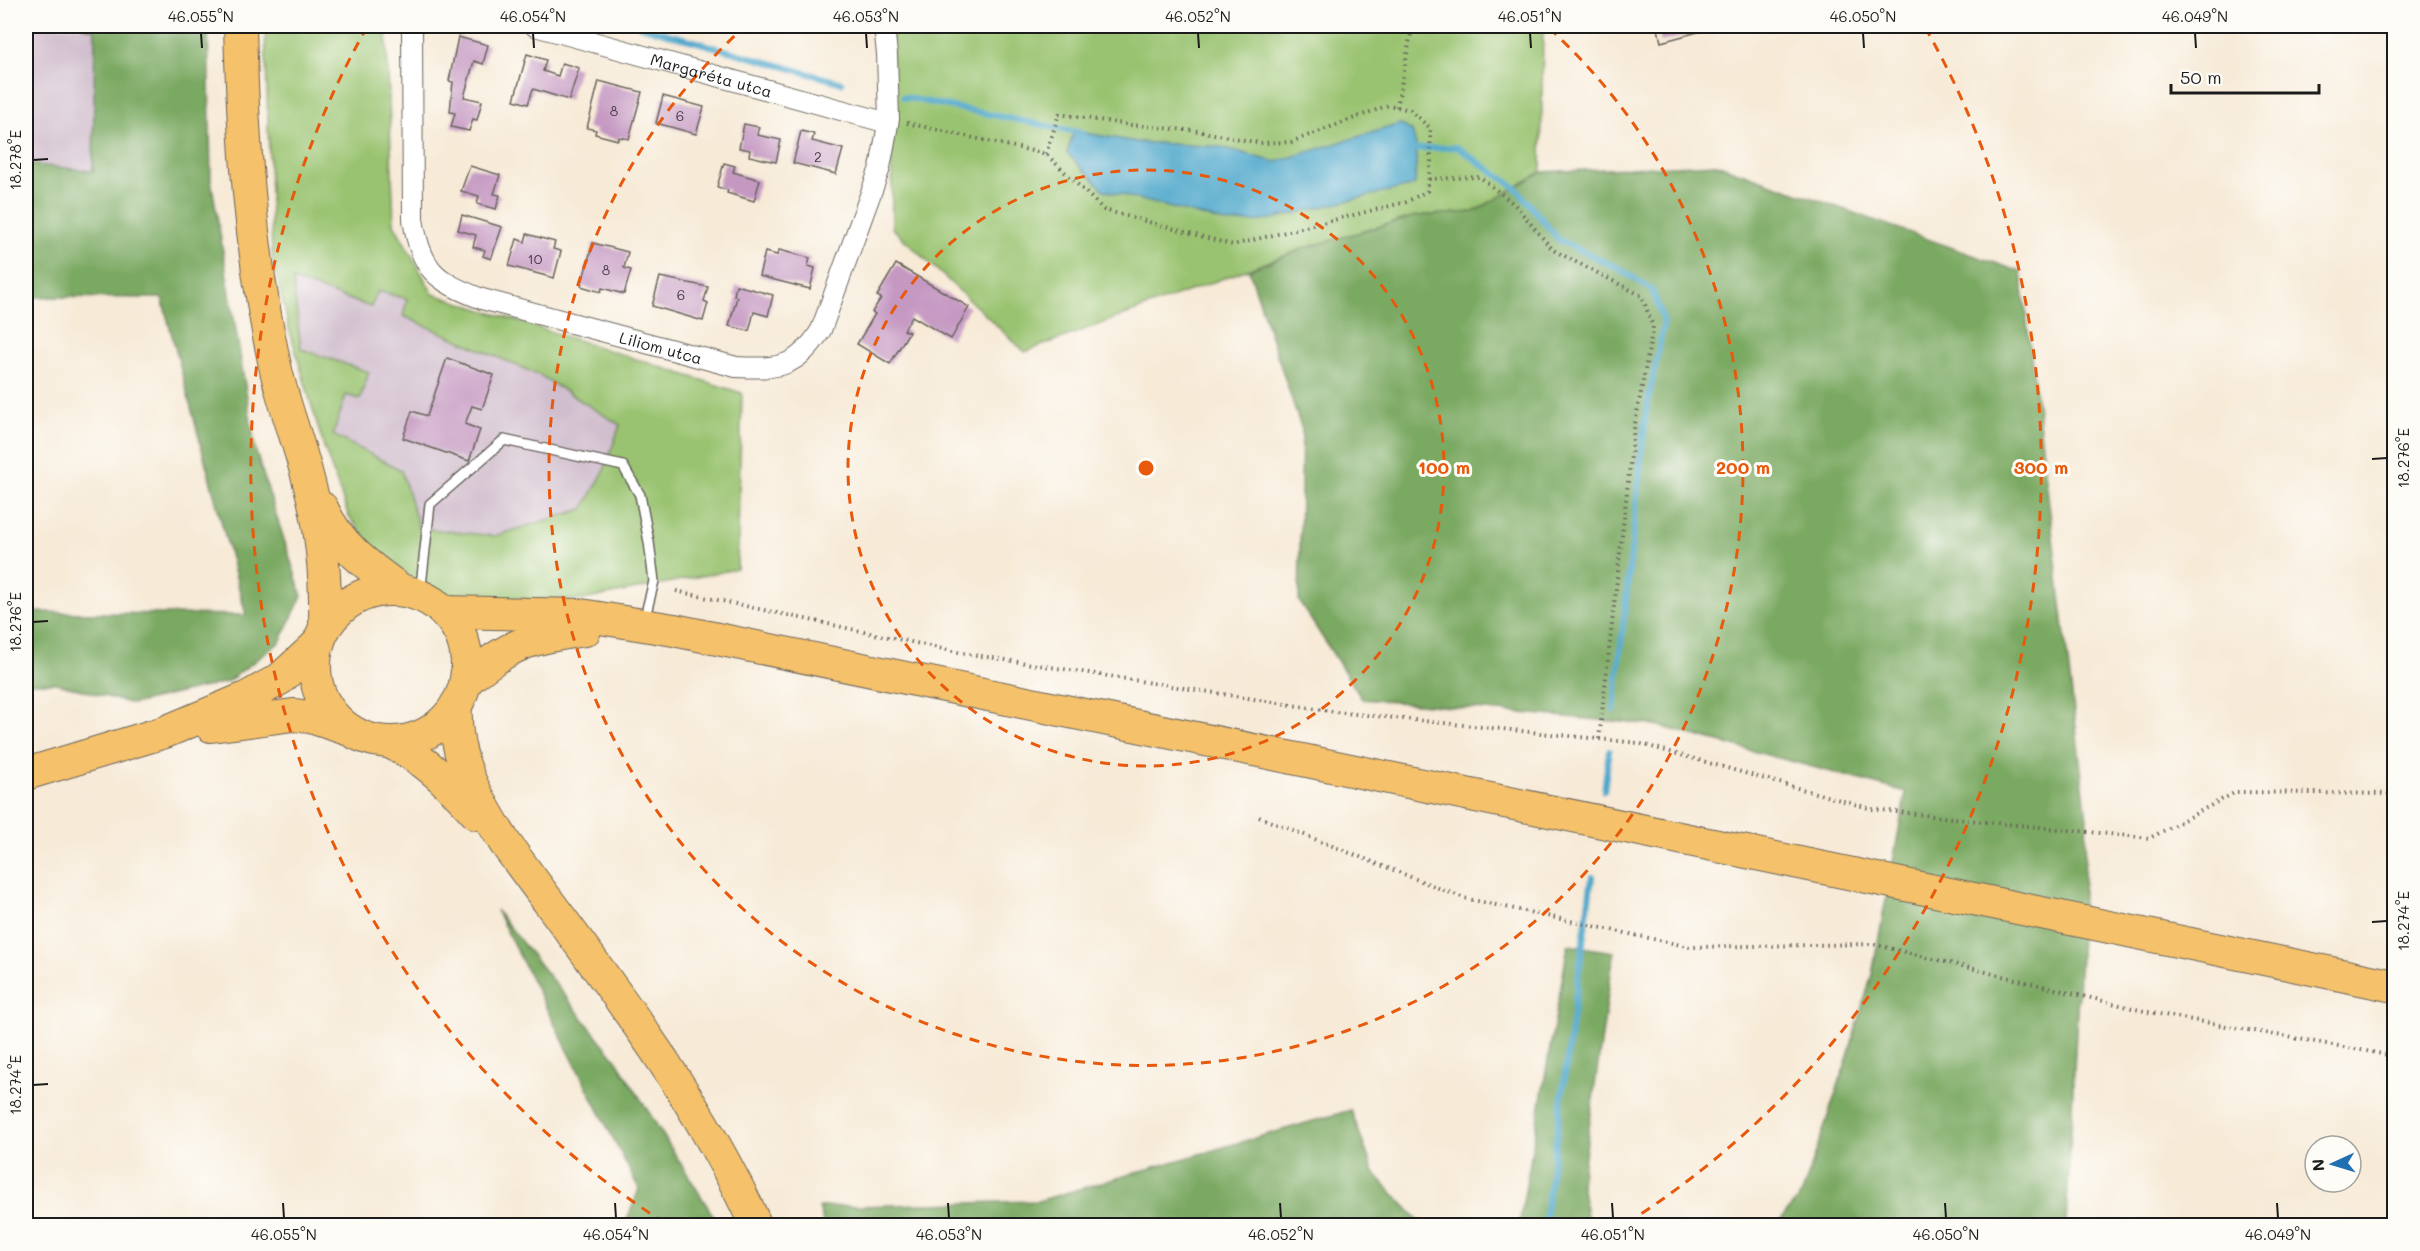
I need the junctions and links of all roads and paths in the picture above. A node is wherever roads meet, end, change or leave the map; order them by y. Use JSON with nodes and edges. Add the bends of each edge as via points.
{"nodes":[{"id":1,"x":240,"y":26,"type":"edge"},
{"id":2,"x":412,"y":26,"type":"edge"},
{"id":3,"x":535,"y":26,"type":"edge"},
{"id":4,"x":884,"y":26,"type":"edge"},
{"id":5,"x":1422,"y":26,"type":"edge"},
{"id":6,"x":1397,"y":107,"type":"junction"},
{"id":7,"x":889,"y":121,"type":"junction"},
{"id":8,"x":1046,"y":154,"type":"junction"},
{"id":9,"x":1429,"y":179,"type":"junction"},
{"id":10,"x":309,"y":480,"type":"junction"},
{"id":11,"x":676,"y":591,"type":"dead end"},
{"id":12,"x":422,"y":599,"type":"junction"},
{"id":13,"x":632,"y":625,"type":"junction"},
{"id":14,"x":321,"y":636,"type":"junction"},
{"id":15,"x":461,"y":693,"type":"junction"},
{"id":16,"x":348,"y":729,"type":"junction"},
{"id":17,"x":165,"y":732,"type":"junction"},
{"id":18,"x":1599,"y":739,"type":"junction"},
{"id":19,"x":391,"y":743,"type":"junction"},
{"id":20,"x":26,"y":774,"type":"edge"},
{"id":21,"x":2394,"y":794,"type":"edge"},
{"id":22,"x":1259,"y":817,"type":"dead end"},
{"id":23,"x":505,"y":843,"type":"junction"},
{"id":24,"x":2394,"y":986,"type":"edge"},
{"id":25,"x":2394,"y":1056,"type":"edge"},
{"id":26,"x":756,"y":1226,"type":"edge"}],
"edges":[{"from":1,"to":10,"type":"main road","via":[[243,134],[260,283],[274,363]]},
{"from":2,"to":7,"type":"street","name":"Liliom utca","via":[[413,219],[418,248],[447,286],[482,299],[736,367],[765,369],[795,360],[807,352],[821,330],[880,168]]},
{"from":3,"to":7,"type":"street","name":"Margaréta utca"},
{"from":4,"to":7,"type":"street","name":"Liliom utca"},
{"from":5,"to":6,"type":"path","via":[[1411,33]]},
{"from":6,"to":8,"type":"path","via":[[1389,105],[1291,142],[1260,143],[1198,131],[1059,114]]},
{"from":6,"to":9,"type":"path","via":[[1410,110],[1430,128]]},
{"from":7,"to":8,"type":"path"},
{"from":8,"to":9,"type":"path","via":[[1104,210],[1233,245],[1406,202],[1427,190]]},
{"from":9,"to":18,"type":"path","via":[[1480,177],[1515,205],[1553,250],[1642,296],[1653,327],[1634,429]]},
{"from":10,"to":12,"type":"main road","via":[[339,539],[357,558]]},
{"from":10,"to":14,"type":"main road","via":[[326,574]]},
{"from":11,"to":18,"type":"path","via":[[962,653],[1336,712]]},
{"from":12,"to":13,"type":"main road","via":[[581,615]]},
{"from":12,"to":13,"type":"lane","via":[[430,504],[504,440],[623,466],[640,495],[654,580]]},
{"from":12,"to":14,"type":"main road","via":[[381,590],[353,600],[337,612]]},
{"from":12,"to":15,"type":"main road","via":[[464,644]]},
{"from":13,"to":15,"type":"main road","via":[[524,641],[490,660]]},
{"from":13,"to":24,"type":"main road","via":[[759,647]]},
{"from":14,"to":16,"type":"main road","via":[[314,665],[317,686],[332,715]]},
{"from":14,"to":17,"type":"main road","via":[[280,679],[246,698]]},
{"from":15,"to":19,"type":"main road","via":[[442,723],[424,735]]},
{"from":15,"to":23,"type":"main road","via":[[457,746],[483,807]]},
{"from":16,"to":17,"type":"main road","via":[[293,715]]},
{"from":16,"to":19,"type":"main road","via":[[368,739]]},
{"from":17,"to":20,"type":"main road"},
{"from":18,"to":21,"type":"path","via":[[1638,743],[1872,809],[2150,838],[2236,792]]},
{"from":19,"to":23,"type":"main road","via":[[427,764]]},
{"from":22,"to":25,"type":"path","via":[[1464,898],[1690,947],[1873,944],[2148,1012]]},
{"from":23,"to":26,"type":"main road","via":[[691,1103]]}]}
